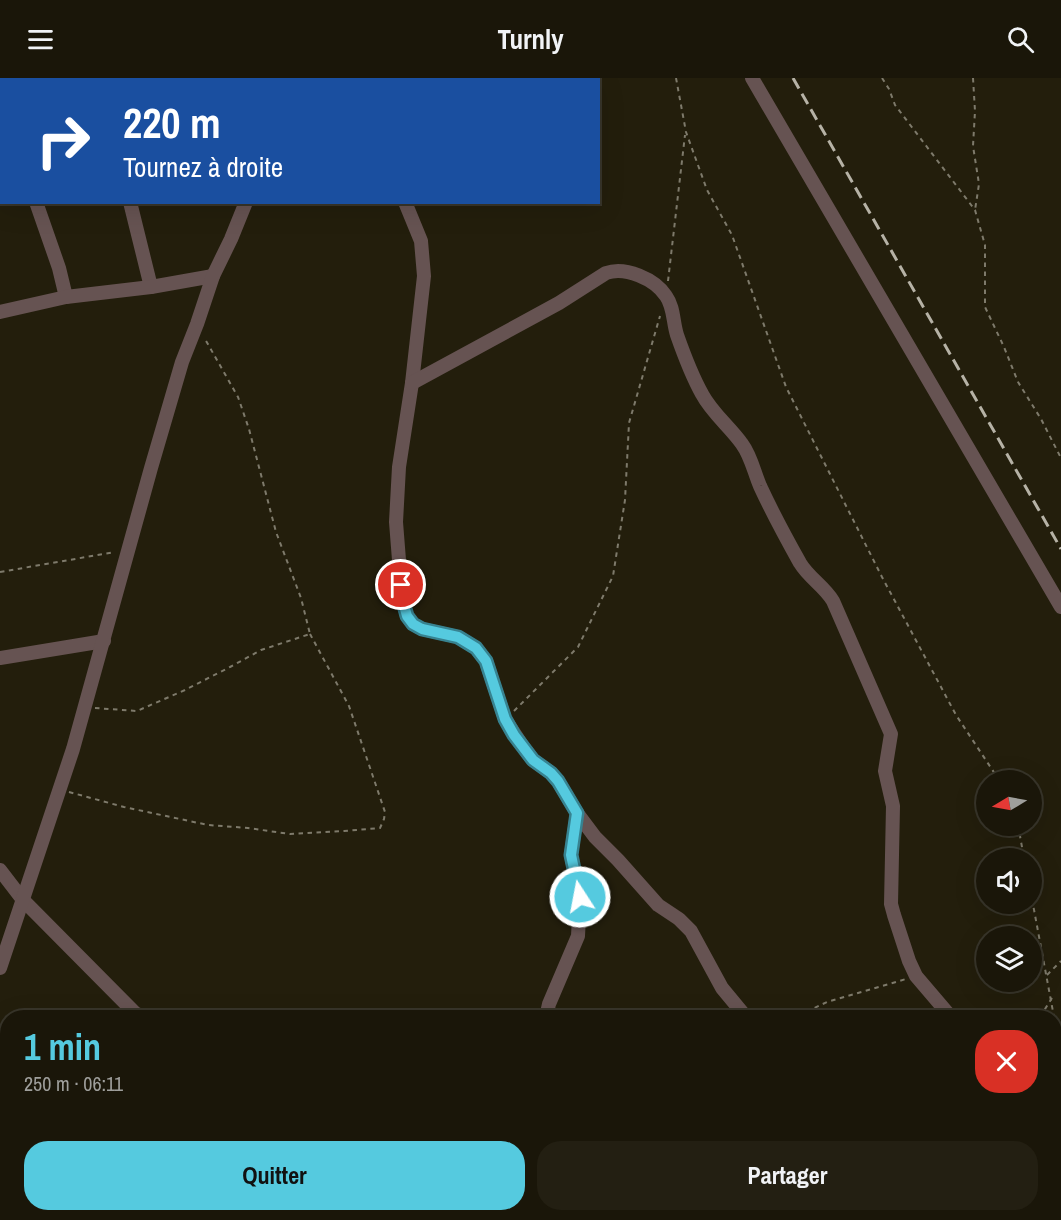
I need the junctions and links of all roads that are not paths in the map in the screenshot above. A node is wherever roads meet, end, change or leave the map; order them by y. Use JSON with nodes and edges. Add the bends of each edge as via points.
{"nodes":[{"id":1,"x":752,"y":78,"type":"edge"},
{"id":2,"x":37,"y":204,"type":"edge"},
{"id":3,"x":130,"y":204,"type":"edge"},
{"id":4,"x":245,"y":204,"type":"edge"},
{"id":5,"x":406,"y":204,"type":"edge"},
{"id":6,"x":213,"y":276,"type":"junction"},
{"id":7,"x":151,"y":287,"type":"junction"},
{"id":8,"x":66,"y":297,"type":"junction"},
{"id":9,"x":0,"y":312,"type":"edge"},
{"id":10,"x":412,"y":383,"type":"junction"},
{"id":11,"x":1061,"y":607,"type":"edge"},
{"id":12,"x":104,"y":641,"type":"junction"},
{"id":13,"x":0,"y":658,"type":"edge"},
{"id":14,"x":577,"y":813,"type":"junction"},
{"id":15,"x":0,"y":870,"type":"edge"},
{"id":16,"x":23,"y":900,"type":"junction"},
{"id":17,"x":0,"y":968,"type":"edge"},
{"id":18,"x":132,"y":1010,"type":"edge"},
{"id":19,"x":548,"y":1010,"type":"edge"},
{"id":20,"x":740,"y":1010,"type":"edge"},
{"id":21,"x":945,"y":1010,"type":"edge"}],
"edges":[{"from":1,"to":11,"type":"street"},
{"from":2,"to":8,"type":"street"},
{"from":3,"to":7,"type":"street"},
{"from":4,"to":6,"type":"street"},
{"from":5,"to":10,"type":"street","via":[[421,241],[424,276]]},
{"from":6,"to":7,"type":"street"},
{"from":6,"to":12,"type":"street","via":[[182,362]]},
{"from":7,"to":8,"type":"street"},
{"from":8,"to":9,"type":"street"},
{"from":10,"to":14,"type":"street","via":[[399,467],[396,522],[407,616],[422,629],[458,637],[476,648],[486,661],[514,735],[533,760],[558,781]]},
{"from":10,"to":21,"type":"street","via":[[549,309],[606,273],[620,271],[642,277],[666,296],[700,392],[743,445],[806,572],[833,600],[891,734],[885,771],[893,806],[891,904],[916,976]]},
{"from":12,"to":13,"type":"street"},
{"from":12,"to":16,"type":"street"},
{"from":14,"to":19,"type":"street","via":[[571,855],[580,897],[578,936]]},
{"from":14,"to":20,"type":"street","via":[[645,892],[691,931],[722,988]]},
{"from":15,"to":16,"type":"street"},
{"from":16,"to":17,"type":"street"},
{"from":16,"to":18,"type":"street"}]}
